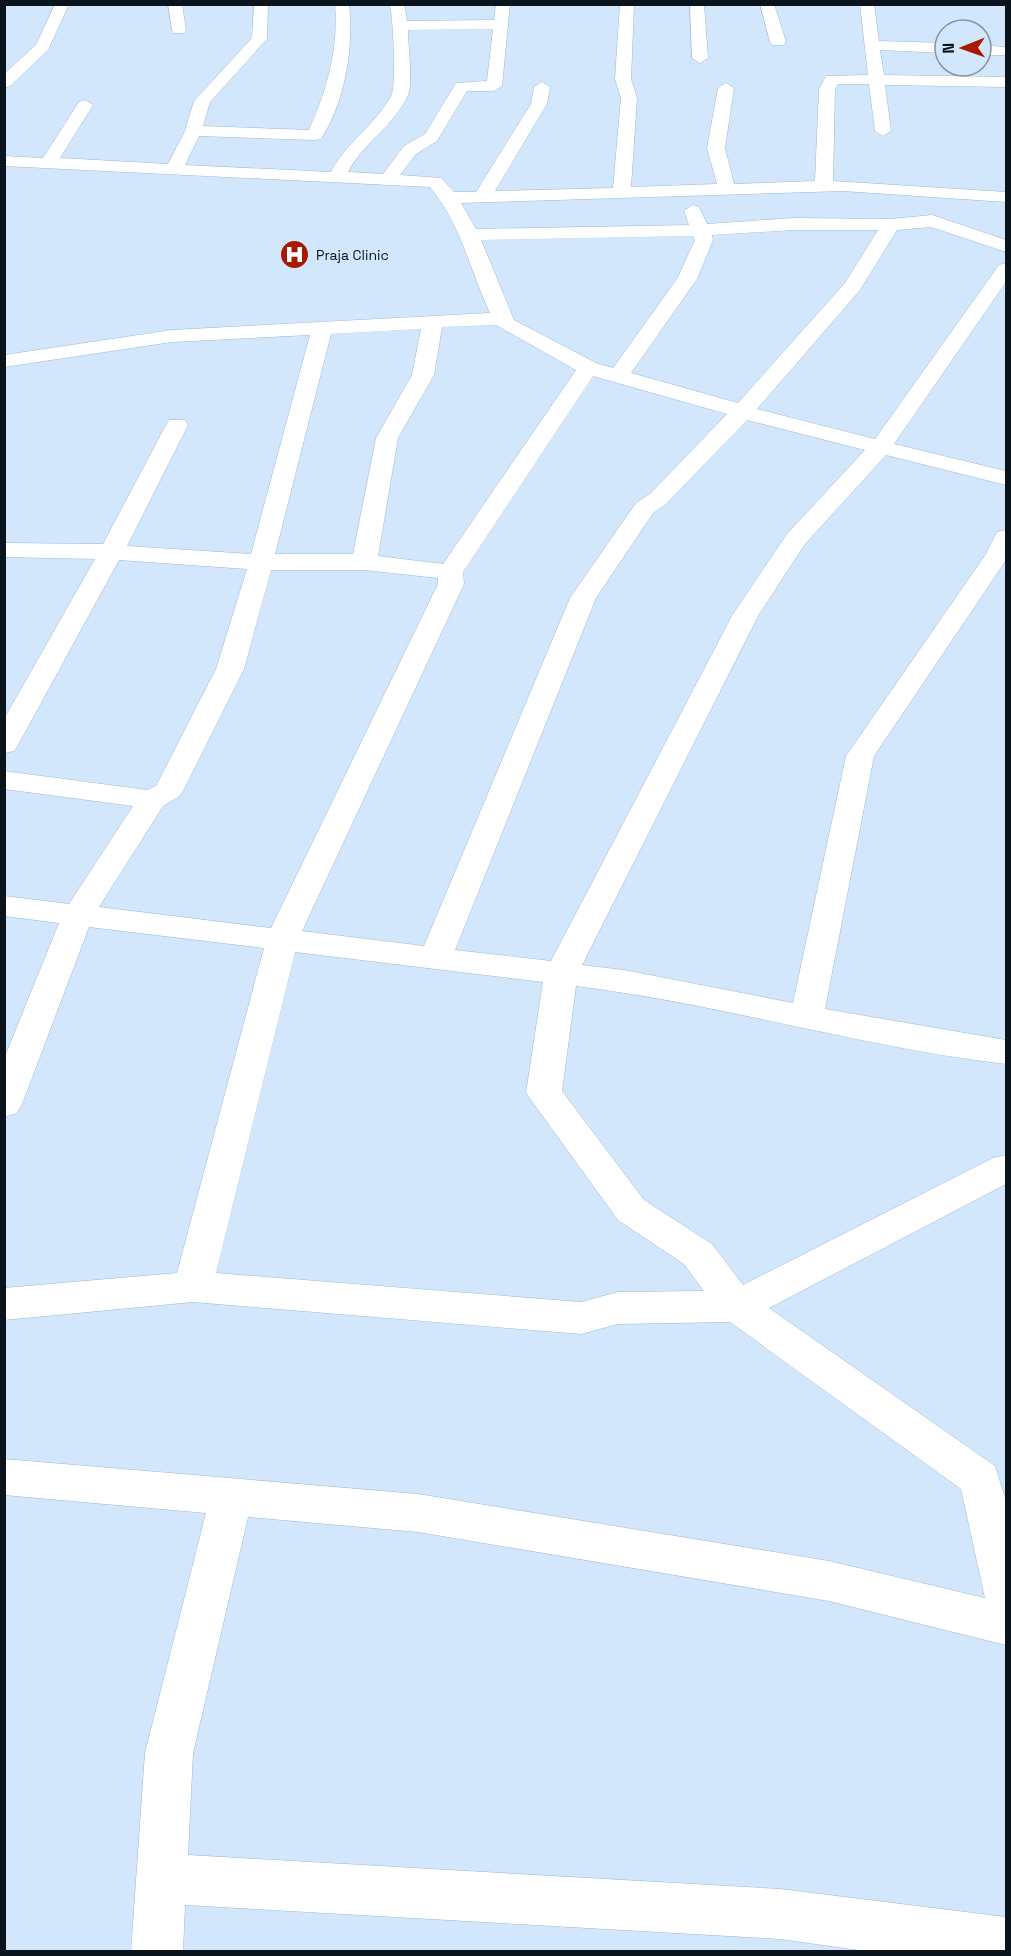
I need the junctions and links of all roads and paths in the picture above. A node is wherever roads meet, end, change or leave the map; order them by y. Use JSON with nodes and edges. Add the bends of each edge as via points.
{"nodes":[{"id":1,"x":62,"y":4,"type":"edge"},
{"id":2,"x":175,"y":4,"type":"edge"},
{"id":3,"x":261,"y":4,"type":"edge"},
{"id":4,"x":342,"y":4,"type":"edge"},
{"id":5,"x":398,"y":4,"type":"edge"},
{"id":6,"x":503,"y":4,"type":"edge"},
{"id":7,"x":627,"y":4,"type":"edge"},
{"id":8,"x":697,"y":4,"type":"edge"},
{"id":9,"x":768,"y":4,"type":"edge"},
{"id":10,"x":867,"y":4,"type":"edge"},
{"id":11,"x":502,"y":24,"type":"junction"},
{"id":12,"x":400,"y":26,"type":"junction"},
{"id":13,"x":179,"y":30,"type":"dead end"},
{"id":14,"x":778,"y":42,"type":"dead end"},
{"id":15,"x":874,"y":45,"type":"junction"},
{"id":16,"x":933,"y":47,"type":"edge"},
{"id":17,"x":700,"y":58,"type":"dead end"},
{"id":18,"x":877,"y":78,"type":"junction"},
{"id":19,"x":1006,"y":82,"type":"edge"},
{"id":20,"x":4,"y":83,"type":"edge"},
{"id":21,"x":542,"y":87,"type":"dead end"},
{"id":22,"x":726,"y":88,"type":"dead end"},
{"id":23,"x":85,"y":105,"type":"dead end"},
{"id":24,"x":193,"y":131,"type":"junction"},
{"id":25,"x":883,"y":131,"type":"dead end"},
{"id":26,"x":4,"y":160,"type":"edge"},
{"id":27,"x":48,"y":163,"type":"junction"},
{"id":28,"x":174,"y":169,"type":"junction"},
{"id":29,"x":337,"y":177,"type":"junction"},
{"id":30,"x":388,"y":179,"type":"junction"},
{"id":31,"x":824,"y":187,"type":"junction"},
{"id":32,"x":728,"y":190,"type":"junction"},
{"id":33,"x":684,"y":191,"type":"junction"},
{"id":34,"x":621,"y":193,"type":"junction"},
{"id":35,"x":482,"y":197,"type":"junction"},
{"id":36,"x":1006,"y":197,"type":"edge"},
{"id":37,"x":451,"y":198,"type":"junction"},
{"id":38,"x":891,"y":225,"type":"junction"},
{"id":39,"x":702,"y":230,"type":"junction"},
{"id":40,"x":470,"y":235,"type":"junction"},
{"id":41,"x":1006,"y":246,"type":"edge"},
{"id":42,"x":1006,"y":269,"type":"edge"},
{"id":43,"x":503,"y":318,"type":"junction"},
{"id":44,"x":433,"y":321,"type":"junction"},
{"id":45,"x":322,"y":327,"type":"junction"},
{"id":46,"x":4,"y":361,"type":"edge"},
{"id":47,"x":588,"y":368,"type":"junction"},
{"id":48,"x":618,"y":377,"type":"junction"},
{"id":49,"x":742,"y":412,"type":"junction"},
{"id":50,"x":177,"y":425,"type":"dead end"},
{"id":51,"x":880,"y":448,"type":"junction"},
{"id":52,"x":1006,"y":478,"type":"edge"},
{"id":53,"x":1006,"y":537,"type":"edge"},
{"id":54,"x":4,"y":550,"type":"edge"},
{"id":55,"x":111,"y":552,"type":"junction"},
{"id":56,"x":261,"y":562,"type":"junction"},
{"id":57,"x":364,"y":562,"type":"junction"},
{"id":58,"x":450,"y":572,"type":"junction"},
{"id":59,"x":4,"y":745,"type":"edge"},
{"id":60,"x":4,"y":780,"type":"edge"},
{"id":61,"x":152,"y":800,"type":"junction"},
{"id":62,"x":4,"y":906,"type":"edge"},
{"id":63,"x":78,"y":915,"type":"junction"},
{"id":64,"x":282,"y":939,"type":"junction"},
{"id":65,"x":435,"y":958,"type":"junction"},
{"id":66,"x":561,"y":973,"type":"junction"},
{"id":67,"x":807,"y":1017,"type":"junction"},
{"id":68,"x":1006,"y":1052,"type":"edge"},
{"id":69,"x":4,"y":1104,"type":"edge"},
{"id":70,"x":1006,"y":1168,"type":"edge"},
{"id":71,"x":193,"y":1287,"type":"junction"},
{"id":72,"x":4,"y":1304,"type":"edge"},
{"id":73,"x":737,"y":1306,"type":"junction"},
{"id":74,"x":4,"y":1477,"type":"edge"},
{"id":75,"x":231,"y":1498,"type":"junction"},
{"id":76,"x":1006,"y":1595,"type":"edge"},
{"id":77,"x":1006,"y":1624,"type":"edge"},
{"id":78,"x":163,"y":1879,"type":"junction"},
{"id":79,"x":1006,"y":1942,"type":"edge"},
{"id":80,"x":158,"y":1952,"type":"edge"}],
"edges":[{"from":1,"to":20,"type":"street","via":[[43,47]]},
{"from":2,"to":13,"type":"street"},
{"from":3,"to":24,"type":"street","via":[[260,39],[202,101]]},
{"from":4,"to":24,"type":"street","via":[[340,57],[332,98],[315,135]]},
{"from":5,"to":12,"type":"street"},
{"from":6,"to":11,"type":"street"},
{"from":7,"to":34,"type":"street","via":[[623,79],[628,98]]},
{"from":8,"to":17,"type":"street"},
{"from":9,"to":14,"type":"street"},
{"from":10,"to":15,"type":"street"},
{"from":11,"to":12,"type":"street"},
{"from":11,"to":30,"type":"street","via":[[494,86],[462,86],[431,137],[410,150]]},
{"from":12,"to":29,"type":"street","via":[[400,94],[349,154]]},
{"from":15,"to":16,"type":"street"},
{"from":15,"to":18,"type":"street","via":[[871,48]]},
{"from":18,"to":19,"type":"street"},
{"from":18,"to":25,"type":"street"},
{"from":18,"to":31,"type":"street","via":[[832,79],[827,89]]},
{"from":21,"to":35,"type":"street","via":[[539,104]]},
{"from":22,"to":32,"type":"street","via":[[716,148]]},
{"from":23,"to":27,"type":"street"},
{"from":24,"to":28,"type":"street"},
{"from":26,"to":27,"type":"street"},
{"from":27,"to":28,"type":"street"},
{"from":28,"to":29,"type":"street"},
{"from":29,"to":30,"type":"street"},
{"from":30,"to":37,"type":"street","via":[[435,182]]},
{"from":31,"to":32,"type":"street"},
{"from":31,"to":36,"type":"street"},
{"from":32,"to":33,"type":"street"},
{"from":33,"to":34,"type":"street"},
{"from":33,"to":39,"type":"street"},
{"from":34,"to":35,"type":"street"},
{"from":35,"to":37,"type":"street"},
{"from":37,"to":40,"type":"street"},
{"from":38,"to":39,"type":"street","via":[[794,224]]},
{"from":38,"to":41,"type":"street","via":[[932,221]]},
{"from":38,"to":49,"type":"street","via":[[853,286]]},
{"from":39,"to":40,"type":"street"},
{"from":39,"to":48,"type":"street","via":[[704,240],[687,279]]},
{"from":40,"to":43,"type":"street"},
{"from":42,"to":51,"type":"street"},
{"from":43,"to":44,"type":"street"},
{"from":43,"to":47,"type":"street","via":[[506,324]]},
{"from":44,"to":45,"type":"street"},
{"from":44,"to":57,"type":"street","via":[[423,375],[387,438]]},
{"from":45,"to":46,"type":"street","via":[[172,336]]},
{"from":45,"to":56,"type":"street"},
{"from":47,"to":48,"type":"street"},
{"from":47,"to":58,"type":"street"},
{"from":48,"to":49,"type":"street"},
{"from":49,"to":51,"type":"street"},
{"from":49,"to":65,"type":"street","via":[[658,499],[644,508],[583,598]]},
{"from":50,"to":55,"type":"street"},
{"from":51,"to":52,"type":"street"},
{"from":51,"to":66,"type":"street","via":[[796,539],[746,614]]},
{"from":53,"to":67,"type":"street","via":[[860,756]]},
{"from":54,"to":55,"type":"street"},
{"from":55,"to":56,"type":"street"},
{"from":55,"to":59,"type":"street"},
{"from":56,"to":57,"type":"street"},
{"from":56,"to":61,"type":"street","via":[[230,669],[168,791]]},
{"from":57,"to":58,"type":"street"},
{"from":58,"to":64,"type":"street","via":[[451,584]]},
{"from":60,"to":61,"type":"street"},
{"from":61,"to":63,"type":"street"},
{"from":62,"to":63,"type":"street"},
{"from":63,"to":64,"type":"street"},
{"from":63,"to":69,"type":"street"},
{"from":64,"to":65,"type":"street"},
{"from":64,"to":71,"type":"street"},
{"from":65,"to":66,"type":"street"},
{"from":66,"to":67,"type":"street","via":[[624,981]]},
{"from":66,"to":73,"type":"street","via":[[544,1093],[631,1210],[698,1254]]},
{"from":67,"to":68,"type":"street"},
{"from":70,"to":73,"type":"street"},
{"from":71,"to":72,"type":"street"},
{"from":71,"to":73,"type":"street","via":[[581,1318],[618,1308]]},
{"from":73,"to":76,"type":"street","via":[[980,1479]]},
{"from":74,"to":75,"type":"street"},
{"from":75,"to":77,"type":"street","via":[[418,1513],[830,1581]]},
{"from":75,"to":78,"type":"street","via":[[169,1753]]},
{"from":78,"to":79,"type":"street","via":[[780,1914]]},
{"from":78,"to":80,"type":"street"}]}
